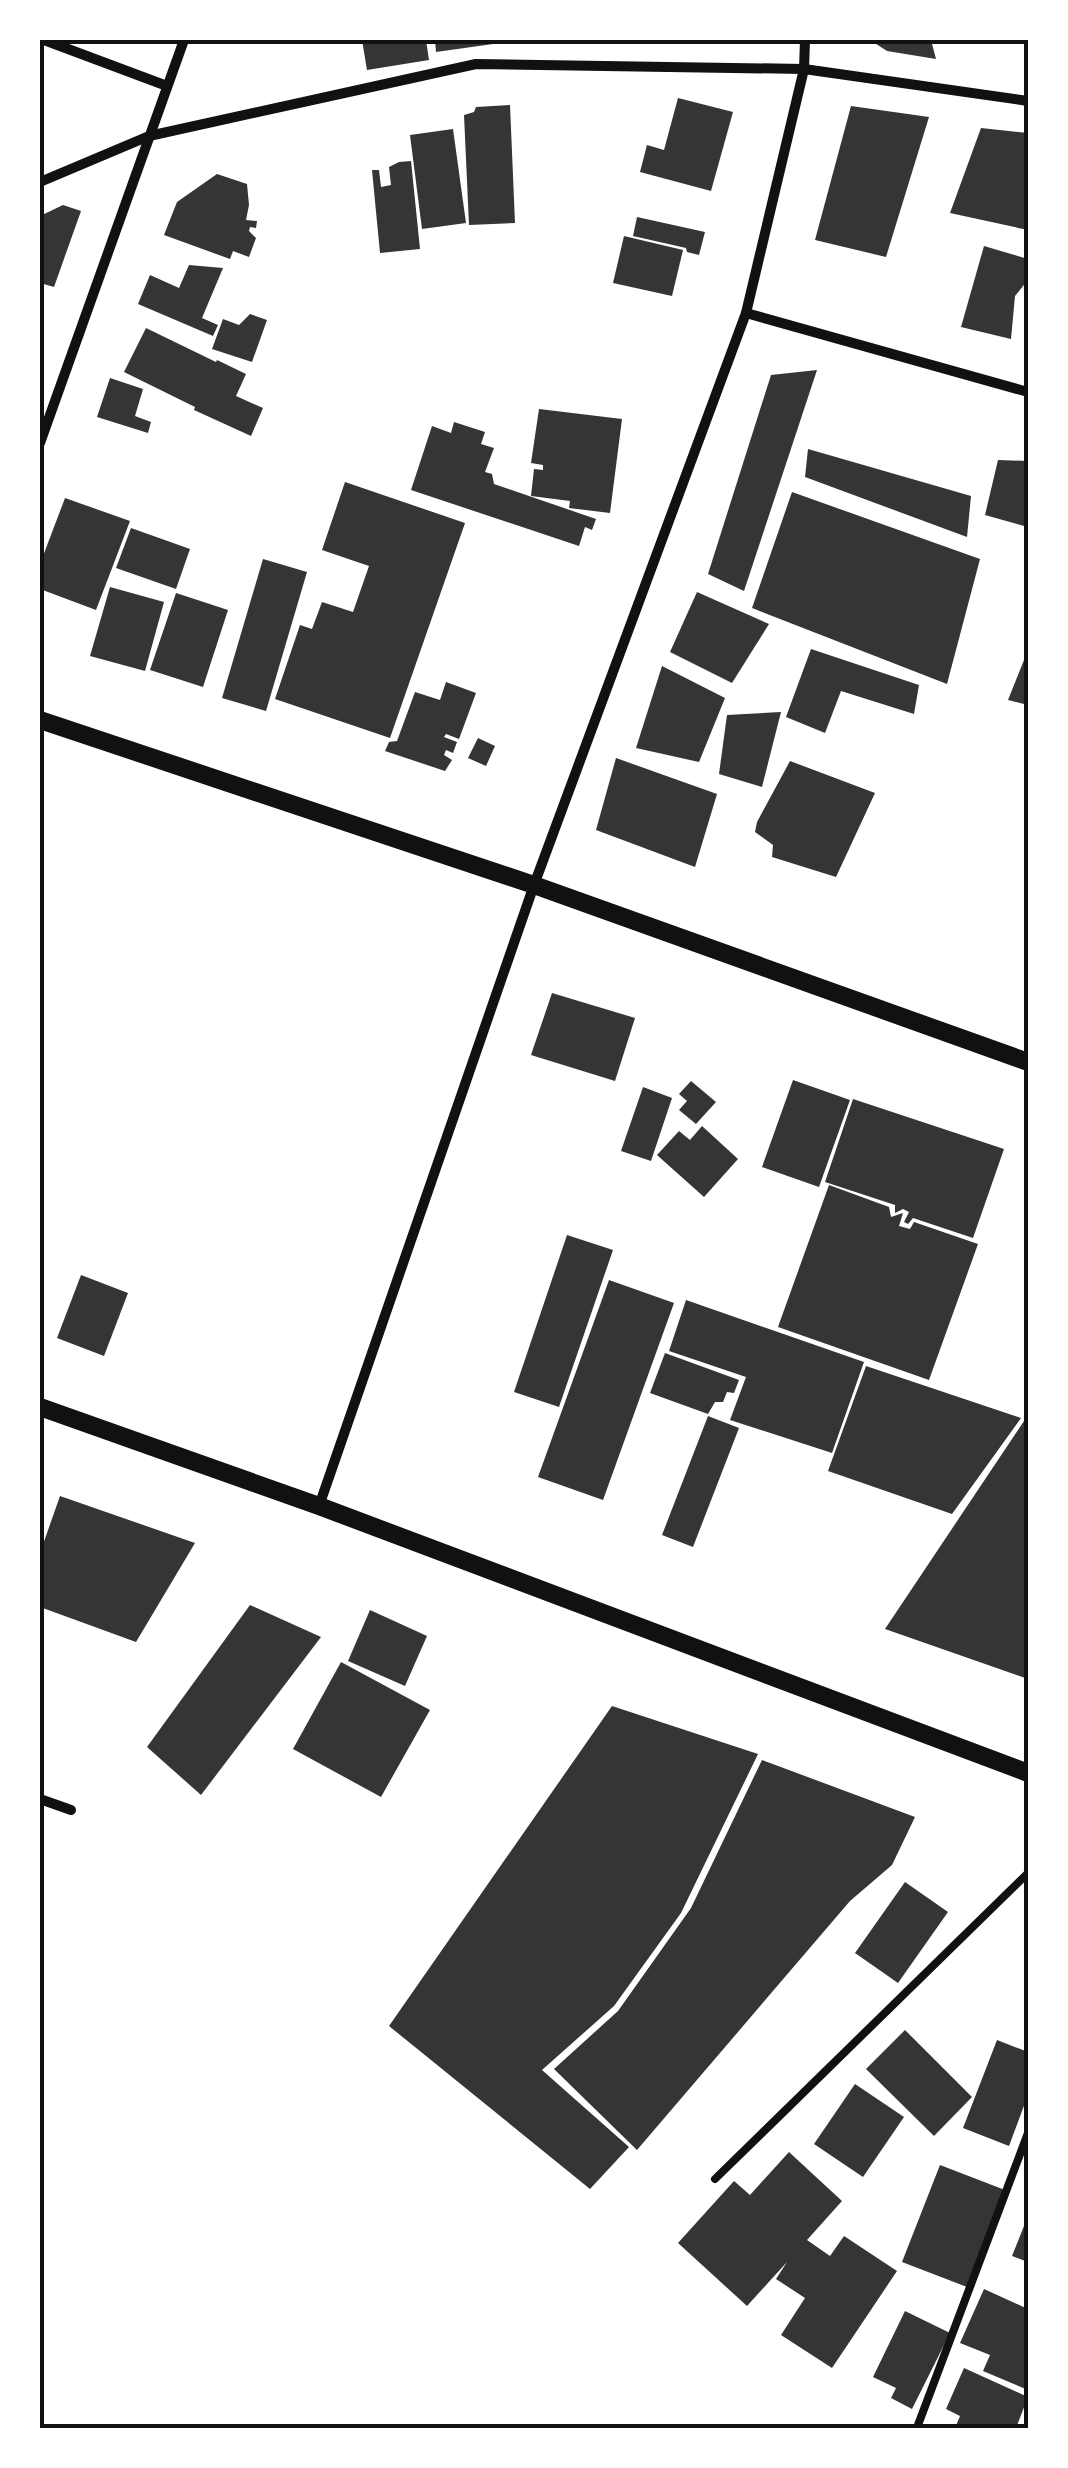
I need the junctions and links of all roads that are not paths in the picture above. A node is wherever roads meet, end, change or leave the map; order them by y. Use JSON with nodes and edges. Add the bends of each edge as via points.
{"nodes":[{"id":1,"x":44,"y":40,"type":"edge"},
{"id":2,"x":184,"y":40,"type":"edge"},
{"id":3,"x":805,"y":40,"type":"edge"},
{"id":4,"x":804,"y":69,"type":"junction"},
{"id":5,"x":167,"y":86,"type":"junction"},
{"id":6,"x":1028,"y":101,"type":"edge"},
{"id":7,"x":149,"y":136,"type":"junction"},
{"id":8,"x":40,"y":182,"type":"edge"},
{"id":9,"x":746,"y":314,"type":"junction"},
{"id":10,"x":1028,"y":392,"type":"edge"},
{"id":11,"x":40,"y":443,"type":"edge"},
{"id":12,"x":40,"y":720,"type":"edge"},
{"id":13,"x":534,"y":885,"type":"junction"},
{"id":14,"x":1028,"y":1062,"type":"edge"},
{"id":15,"x":40,"y":1407,"type":"edge"},
{"id":16,"x":319,"y":1506,"type":"junction"},
{"id":17,"x":1028,"y":1774,"type":"edge"},
{"id":18,"x":40,"y":1798,"type":"edge"},
{"id":19,"x":70,"y":1810,"type":"dead end"},
{"id":20,"x":1028,"y":1872,"type":"edge"},
{"id":21,"x":1028,"y":2132,"type":"edge"},
{"id":22,"x":715,"y":2179,"type":"dead end"},
{"id":23,"x":918,"y":2425,"type":"dead end"}],
"edges":[{"from":1,"to":5,"type":"street"},
{"from":2,"to":5,"type":"street"},
{"from":3,"to":4,"type":"street"},
{"from":4,"to":6,"type":"street"},
{"from":4,"to":7,"type":"street","via":[[476,64]]},
{"from":4,"to":9,"type":"street"},
{"from":5,"to":7,"type":"street"},
{"from":7,"to":8,"type":"street"},
{"from":7,"to":11,"type":"street"},
{"from":9,"to":10,"type":"street"},
{"from":9,"to":13,"type":"street"},
{"from":12,"to":13,"type":"street"},
{"from":13,"to":14,"type":"street"},
{"from":13,"to":16,"type":"street"},
{"from":15,"to":16,"type":"street"},
{"from":16,"to":17,"type":"street"},
{"from":18,"to":19,"type":"street"},
{"from":20,"to":22,"type":"lane"},
{"from":21,"to":23,"type":"lane"}]}
